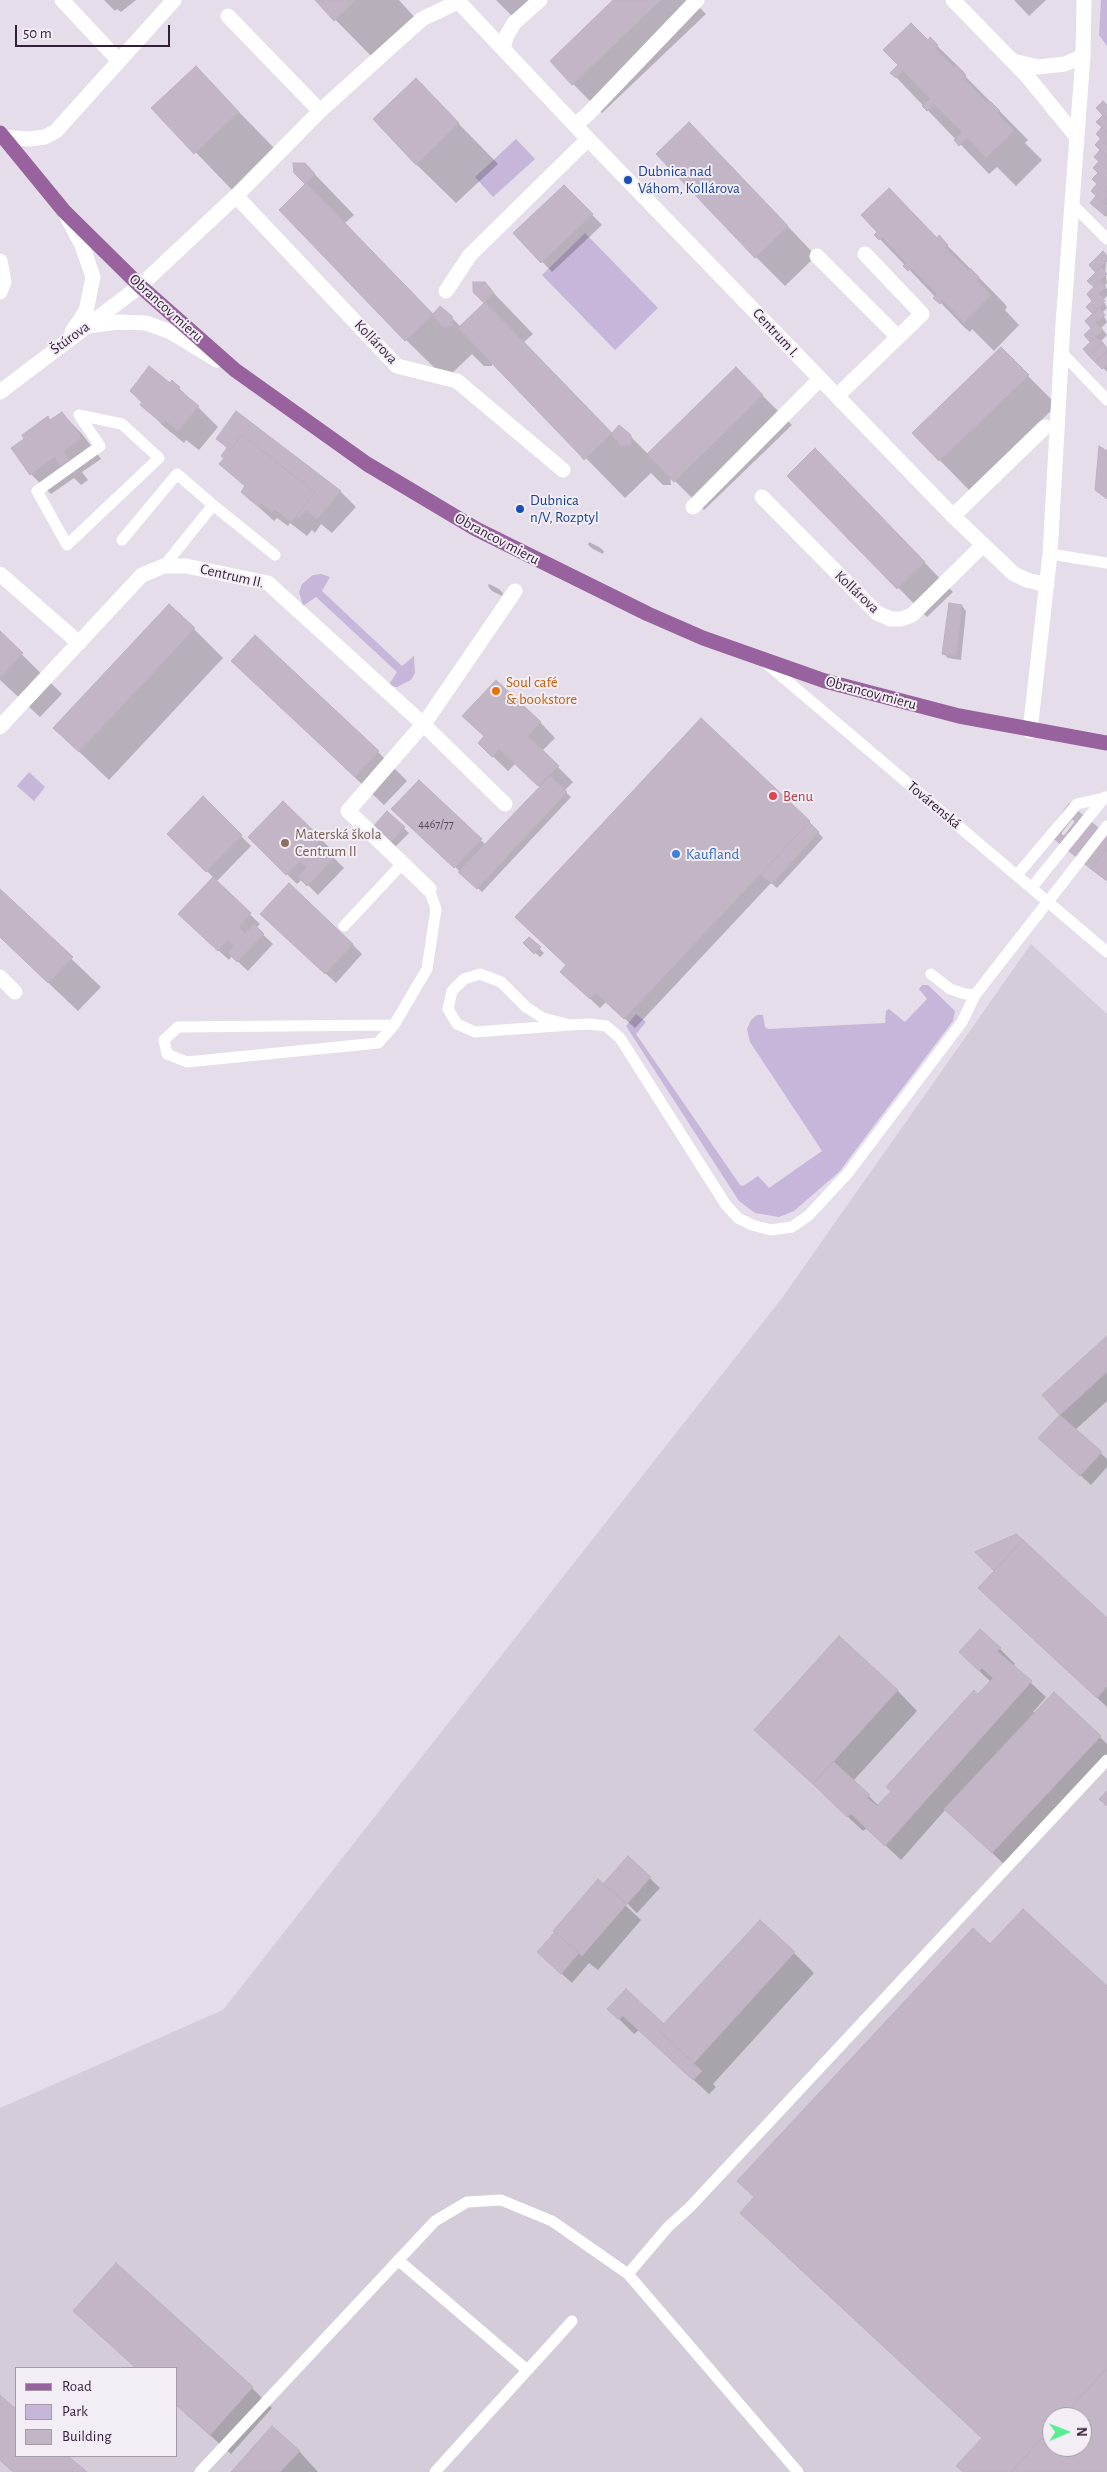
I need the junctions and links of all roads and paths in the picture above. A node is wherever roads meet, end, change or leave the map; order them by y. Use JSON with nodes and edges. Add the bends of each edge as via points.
{"nodes":[{"id":1,"x":62,"y":0,"type":"edge"},
{"id":2,"x":174,"y":0,"type":"edge"},
{"id":3,"x":540,"y":0,"type":"edge"},
{"id":4,"x":697,"y":0,"type":"edge"},
{"id":5,"x":953,"y":0,"type":"edge"},
{"id":6,"x":1084,"y":0,"type":"edge"},
{"id":7,"x":458,"y":1,"type":"edge"},
{"id":8,"x":228,"y":16,"type":"dead end"},
{"id":9,"x":504,"y":49,"type":"junction"},
{"id":10,"x":1082,"y":56,"type":"junction"},
{"id":11,"x":118,"y":61,"type":"junction"},
{"id":12,"x":1013,"y":61,"type":"junction"},
{"id":13,"x":320,"y":111,"type":"junction"},
{"id":14,"x":575,"y":125,"type":"junction"},
{"id":15,"x":2,"y":135,"type":"edge"},
{"id":16,"x":1076,"y":136,"type":"junction"},
{"id":17,"x":588,"y":139,"type":"junction"},
{"id":18,"x":236,"y":196,"type":"junction"},
{"id":19,"x":1072,"y":204,"type":"junction"},
{"id":20,"x":64,"y":211,"type":"junction"},
{"id":21,"x":1106,"y":235,"type":"edge"},
{"id":22,"x":865,"y":254,"type":"dead end"},
{"id":23,"x":818,"y":256,"type":"dead end"},
{"id":24,"x":0,"y":261,"type":"edge"},
{"id":25,"x":140,"y":286,"type":"junction"},
{"id":26,"x":446,"y":291,"type":"dead end"},
{"id":27,"x":0,"y":292,"type":"edge"},
{"id":28,"x":86,"y":326,"type":"junction"},
{"id":29,"x":898,"y":337,"type":"junction"},
{"id":30,"x":68,"y":339,"type":"junction"},
{"id":31,"x":1061,"y":352,"type":"junction"},
{"id":32,"x":235,"y":370,"type":"junction"},
{"id":33,"x":820,"y":379,"type":"junction"},
{"id":34,"x":0,"y":392,"type":"edge"},
{"id":35,"x":837,"y":396,"type":"junction"},
{"id":36,"x":1107,"y":400,"type":"edge"},
{"id":37,"x":79,"y":415,"type":"joint"},
{"id":38,"x":1045,"y":427,"type":"dead end"},
{"id":39,"x":563,"y":470,"type":"dead end"},
{"id":40,"x":762,"y":497,"type":"dead end"},
{"id":41,"x":213,"y":505,"type":"junction"},
{"id":42,"x":693,"y":507,"type":"dead end"},
{"id":43,"x":953,"y":516,"type":"junction"},
{"id":44,"x":122,"y":540,"type":"dead end"},
{"id":45,"x":983,"y":545,"type":"junction"},
{"id":46,"x":1050,"y":554,"type":"junction"},
{"id":47,"x":275,"y":556,"type":"dead end"},
{"id":48,"x":1107,"y":563,"type":"edge"},
{"id":49,"x":164,"y":566,"type":"junction"},
{"id":50,"x":0,"y":574,"type":"edge"},
{"id":51,"x":1047,"y":585,"type":"junction"},
{"id":52,"x":515,"y":591,"type":"dead end"},
{"id":53,"x":79,"y":643,"type":"junction"},
{"id":54,"x":760,"y":658,"type":"junction"},
{"id":55,"x":423,"y":724,"type":"junction"},
{"id":56,"x":0,"y":727,"type":"edge"},
{"id":57,"x":1030,"y":731,"type":"junction"},
{"id":58,"x":1107,"y":743,"type":"edge"},
{"id":59,"x":1106,"y":797,"type":"edge"},
{"id":60,"x":505,"y":804,"type":"dead end"},
{"id":61,"x":1107,"y":826,"type":"edge"},
{"id":62,"x":402,"y":864,"type":"junction"},
{"id":63,"x":1017,"y":875,"type":"junction"},
{"id":64,"x":1032,"y":887,"type":"junction"},
{"id":65,"x":429,"y":889,"type":"joint"},
{"id":66,"x":1049,"y":902,"type":"junction"},
{"id":67,"x":344,"y":926,"type":"dead end"},
{"id":68,"x":1105,"y":949,"type":"edge"},
{"id":69,"x":931,"y":974,"type":"dead end"},
{"id":70,"x":0,"y":977,"type":"edge"},
{"id":71,"x":15,"y":992,"type":"dead end"},
{"id":72,"x":975,"y":995,"type":"junction"},
{"id":73,"x":394,"y":1025,"type":"junction"},
{"id":74,"x":570,"y":1025,"type":"junction"},
{"id":75,"x":1107,"y":1760,"type":"edge"},
{"id":76,"x":398,"y":2260,"type":"junction"},
{"id":77,"x":628,"y":2274,"type":"junction"},
{"id":78,"x":572,"y":2321,"type":"dead end"},
{"id":79,"x":527,"y":2370,"type":"junction"},
{"id":80,"x":200,"y":2472,"type":"edge"},
{"id":81,"x":435,"y":2472,"type":"edge"},
{"id":82,"x":798,"y":2472,"type":"edge"}],
"edges":[{"from":1,"to":11,"type":"street"},
{"from":2,"to":11,"type":"street"},
{"from":3,"to":9,"type":"street","via":[[514,23]]},
{"from":4,"to":14,"type":"street"},
{"from":5,"to":12,"type":"street"},
{"from":6,"to":10,"type":"street"},
{"from":7,"to":9,"type":"street","name":"Centrum I."},
{"from":7,"to":13,"type":"street","via":[[422,19]]},
{"from":8,"to":13,"type":"street"},
{"from":9,"to":14,"type":"street","name":"Centrum I."},
{"from":10,"to":12,"type":"street","via":[[1065,64],[1038,67]]},
{"from":10,"to":16,"type":"street"},
{"from":11,"to":15,"type":"street","via":[[56,131],[45,137],[28,139]]},
{"from":12,"to":16,"type":"street"},
{"from":13,"to":18,"type":"street"},
{"from":14,"to":17,"type":"street","name":"Centrum I."},
{"from":15,"to":20,"type":"main road","name":"Obrancov mieru"},
{"from":16,"to":19,"type":"street"},
{"from":17,"to":26,"type":"street","via":[[470,255]]},
{"from":17,"to":33,"type":"street","name":"Centrum I."},
{"from":18,"to":25,"type":"street"},
{"from":18,"to":39,"type":"street","name":"Kollárova","via":[[397,366],[457,381]]},
{"from":19,"to":21,"type":"lane"},
{"from":19,"to":31,"type":"street"},
{"from":20,"to":25,"type":"main road","name":"Obrancov mieru"},
{"from":20,"to":30,"type":"street","via":[[82,245],[92,277],[86,311]]},
{"from":22,"to":29,"type":"street","via":[[922,314]]},
{"from":23,"to":29,"type":"street"},
{"from":24,"to":27,"type":"street","via":[[4,282]]},
{"from":25,"to":28,"type":"street","name":"Štúrova"},
{"from":25,"to":32,"type":"main road","name":"Obrancov mieru"},
{"from":28,"to":30,"type":"street","name":"Štúrova"},
{"from":28,"to":32,"type":"street","via":[[146,323],[171,332]]},
{"from":29,"to":35,"type":"street"},
{"from":30,"to":34,"type":"street","name":"Štúrova"},
{"from":31,"to":36,"type":"lane"},
{"from":31,"to":46,"type":"street"},
{"from":32,"to":54,"type":"main road","name":"Obrancov mieru","via":[[367,464],[476,529],[648,614]]},
{"from":33,"to":35,"type":"street","name":"Centrum I."},
{"from":33,"to":42,"type":"street"},
{"from":35,"to":43,"type":"street","name":"Centrum I."},
{"from":37,"to":37,"type":"lane","via":[[122,424],[159,458],[67,545],[37,491],[100,446]]},
{"from":38,"to":43,"type":"street"},
{"from":40,"to":45,"type":"street","name":"Kollárova","via":[[877,613],[891,619],[912,615]]},
{"from":41,"to":44,"type":"lane","via":[[177,474]]},
{"from":41,"to":47,"type":"lane"},
{"from":41,"to":49,"type":"lane"},
{"from":43,"to":45,"type":"street","name":"Centrum I."},
{"from":45,"to":51,"type":"street","name":"Centrum I.","via":[[1014,574]]},
{"from":46,"to":48,"type":"lane"},
{"from":46,"to":51,"type":"street"},
{"from":49,"to":53,"type":"street","name":"Centrum II.","via":[[142,575]]},
{"from":49,"to":55,"type":"street","name":"Centrum II.","via":[[186,566],[268,583]]},
{"from":50,"to":53,"type":"street"},
{"from":51,"to":57,"type":"street"},
{"from":52,"to":55,"type":"street"},
{"from":53,"to":56,"type":"street","name":"Centrum II."},
{"from":54,"to":57,"type":"main road","name":"Obrancov mieru","via":[[878,696]]},
{"from":54,"to":63,"type":"lane","name":"Továrenská"},
{"from":55,"to":60,"type":"street","name":"Centrum II."},
{"from":55,"to":62,"type":"street","via":[[348,810]]},
{"from":57,"to":58,"type":"main road","name":"Obrancov mieru"},
{"from":59,"to":63,"type":"lane","via":[[1076,804]]},
{"from":59,"to":64,"type":"lane"},
{"from":61,"to":66,"type":"lane"},
{"from":62,"to":65,"type":"street"},
{"from":62,"to":67,"type":"lane"},
{"from":63,"to":64,"type":"lane","name":"Továrenská"},
{"from":64,"to":66,"type":"lane","name":"Továrenská"},
{"from":65,"to":73,"type":"lane","via":[[436,909],[427,969]]},
{"from":66,"to":68,"type":"lane","name":"Továrenská"},
{"from":66,"to":72,"type":"lane"},
{"from":69,"to":72,"type":"lane","via":[[950,989]]},
{"from":70,"to":71,"type":"street"},
{"from":72,"to":74,"type":"lane","via":[[962,1022],[848,1173],[809,1215],[792,1227],[772,1230],[752,1226],[738,1218],[726,1205],[620,1038],[606,1026]]},
{"from":73,"to":73,"type":"lane","via":[[378,1043],[186,1062],[167,1054],[164,1040],[178,1028]]},
{"from":74,"to":74,"type":"lane","via":[[475,1032],[457,1024],[448,1009],[452,992],[464,979],[480,974],[501,982],[526,1007],[543,1018]]},
{"from":75,"to":77,"type":"lane","via":[[668,2227]]},
{"from":76,"to":77,"type":"lane","via":[[435,2221],[467,2202],[501,2200],[552,2221]]},
{"from":76,"to":79,"type":"lane"},
{"from":76,"to":80,"type":"lane"},
{"from":77,"to":82,"type":"lane"},
{"from":78,"to":79,"type":"lane"},
{"from":79,"to":81,"type":"lane"}]}
